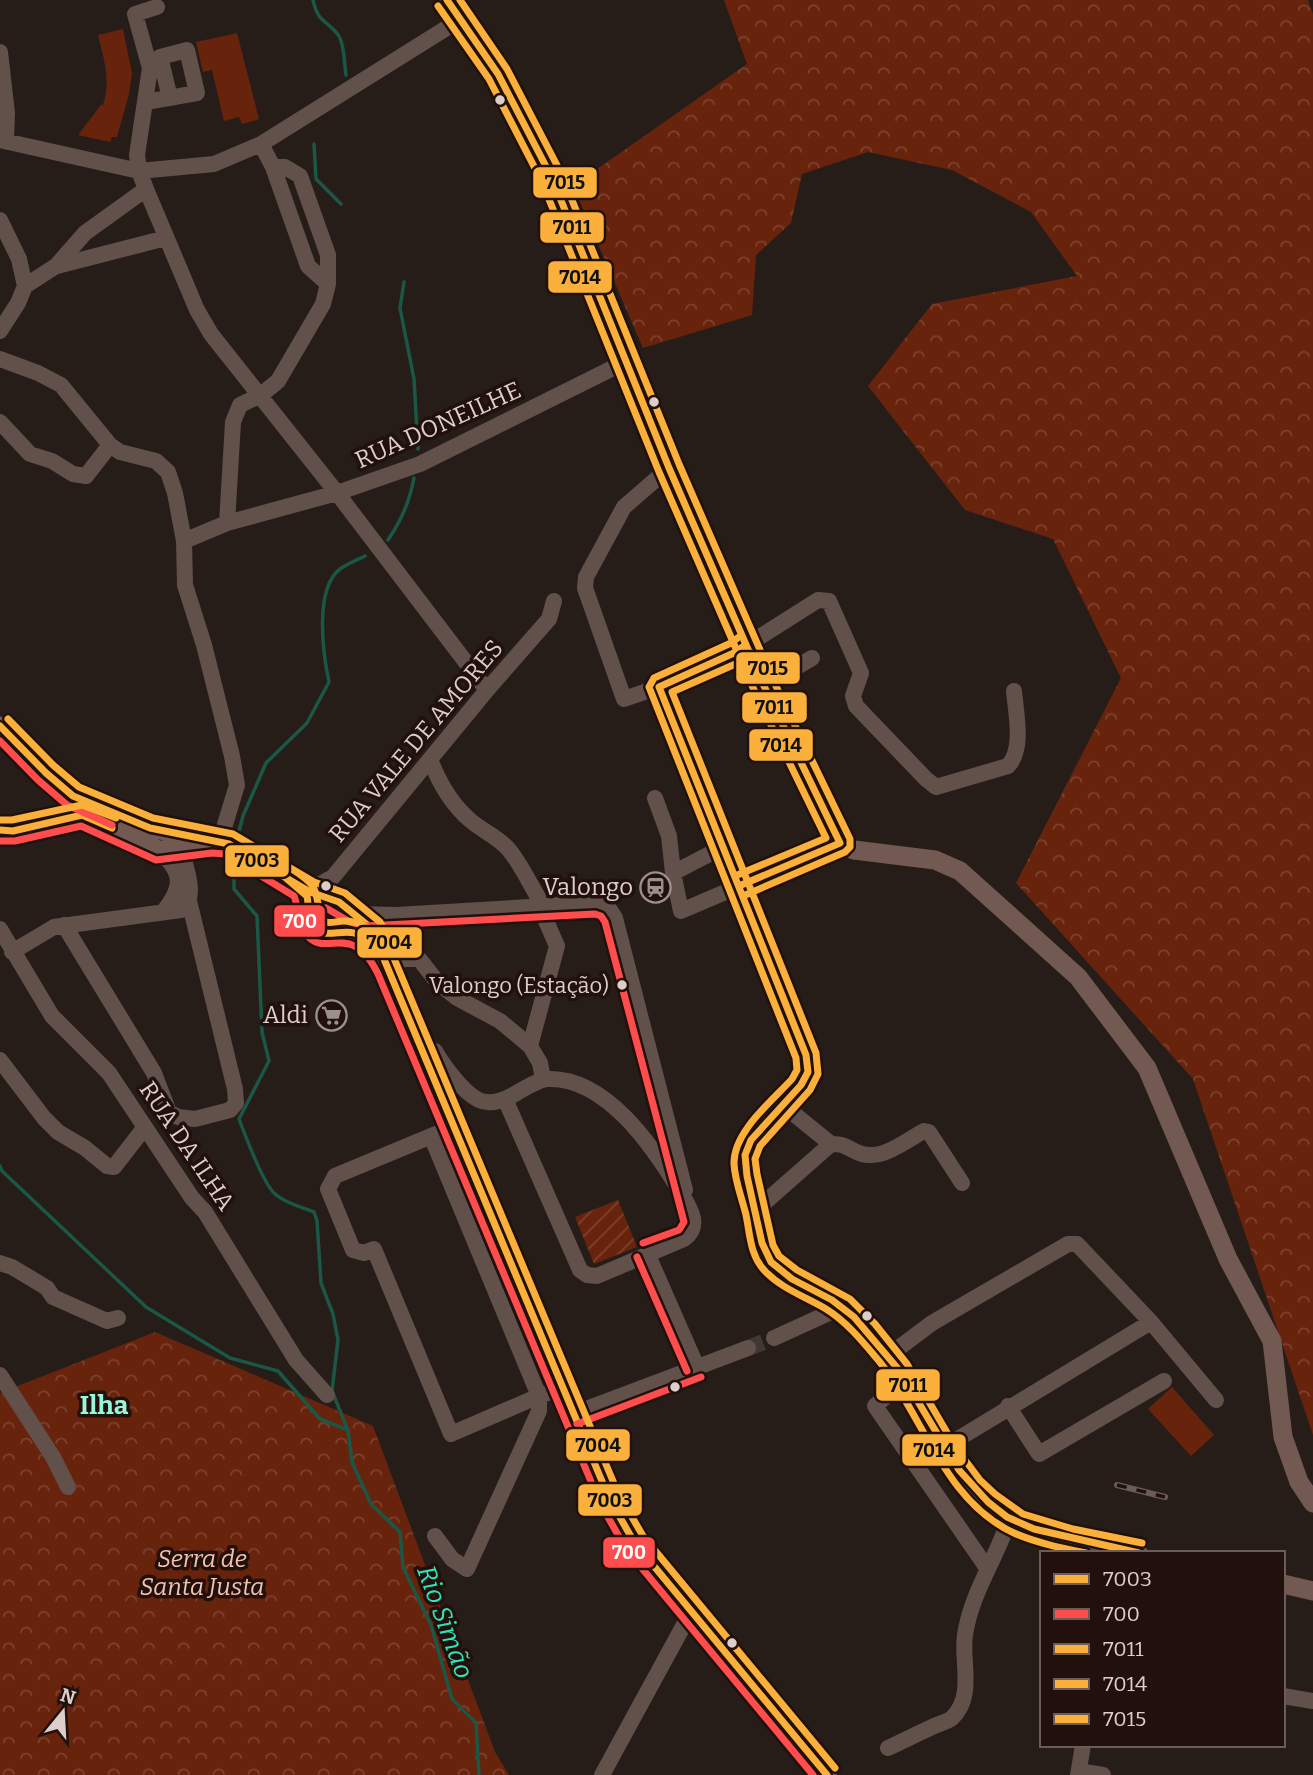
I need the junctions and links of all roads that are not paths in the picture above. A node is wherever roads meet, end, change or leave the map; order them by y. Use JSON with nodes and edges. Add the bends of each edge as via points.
{"nodes":[{"id":1,"x":447,"y":0,"type":"edge"},
{"id":2,"x":157,"y":7,"type":"dead end"},
{"id":3,"x":461,"y":19,"type":"junction"},
{"id":4,"x":0,"y":52,"type":"edge"},
{"id":5,"x":155,"y":63,"type":"junction"},
{"id":6,"x":170,"y":98,"type":"junction"},
{"id":7,"x":146,"y":102,"type":"junction"},
{"id":8,"x":3,"y":140,"type":"edge"},
{"id":9,"x":261,"y":144,"type":"junction"},
{"id":10,"x":139,"y":171,"type":"junction"},
{"id":11,"x":146,"y":189,"type":"junction"},
{"id":12,"x":0,"y":220,"type":"edge"},
{"id":13,"x":166,"y":238,"type":"junction"},
{"id":14,"x":56,"y":266,"type":"junction"},
{"id":15,"x":24,"y":286,"type":"junction"},
{"id":16,"x":0,"y":331,"type":"edge"},
{"id":17,"x":0,"y":359,"type":"edge"},
{"id":18,"x":625,"y":362,"type":"junction"},
{"id":19,"x":261,"y":395,"type":"junction"},
{"id":20,"x":0,"y":422,"type":"edge"},
{"id":21,"x":110,"y":445,"type":"junction"},
{"id":22,"x":668,"y":468,"type":"junction"},
{"id":23,"x":337,"y":493,"type":"junction"},
{"id":24,"x":227,"y":523,"type":"junction"},
{"id":25,"x":184,"y":541,"type":"junction"},
{"id":26,"x":554,"y":601,"type":"dead end"},
{"id":27,"x":745,"y":645,"type":"junction"},
{"id":28,"x":812,"y":658,"type":"dead end"},
{"id":29,"x":764,"y":686,"type":"junction"},
{"id":30,"x":659,"y":687,"type":"junction"},
{"id":31,"x":487,"y":690,"type":"junction"},
{"id":32,"x":1014,"y":691,"type":"dead end"},
{"id":33,"x":0,"y":726,"type":"edge"},
{"id":34,"x":429,"y":759,"type":"junction"},
{"id":35,"x":654,"y":798,"type":"dead end"},
{"id":36,"x":87,"y":807,"type":"junction"},
{"id":37,"x":150,"y":828,"type":"junction"},
{"id":38,"x":0,"y":830,"type":"edge"},
{"id":39,"x":219,"y":841,"type":"junction"},
{"id":40,"x":840,"y":842,"type":"junction"},
{"id":41,"x":723,"y":847,"type":"junction"},
{"id":42,"x":181,"y":849,"type":"junction"},
{"id":43,"x":158,"y":850,"type":"junction"},
{"id":44,"x":673,"y":873,"type":"junction"},
{"id":45,"x":297,"y":885,"type":"junction"},
{"id":46,"x":739,"y":886,"type":"junction"},
{"id":47,"x":189,"y":901,"type":"junction"},
{"id":48,"x":333,"y":905,"type":"junction"},
{"id":49,"x":540,"y":905,"type":"junction"},
{"id":50,"x":163,"y":912,"type":"junction"},
{"id":51,"x":64,"y":925,"type":"junction"},
{"id":52,"x":1,"y":933,"type":"edge"},
{"id":53,"x":384,"y":937,"type":"junction"},
{"id":54,"x":12,"y":952,"type":"junction"},
{"id":55,"x":530,"y":1046,"type":"junction"},
{"id":56,"x":421,"y":1047,"type":"junction"},
{"id":57,"x":0,"y":1060,"type":"edge"},
{"id":58,"x":543,"y":1079,"type":"junction"},
{"id":59,"x":505,"y":1099,"type":"junction"},
{"id":60,"x":787,"y":1101,"type":"junction"},
{"id":61,"x":667,"y":1120,"type":"junction"},
{"id":62,"x":453,"y":1126,"type":"junction"},
{"id":63,"x":145,"y":1127,"type":"junction"},
{"id":64,"x":431,"y":1136,"type":"junction"},
{"id":65,"x":646,"y":1140,"type":"junction"},
{"id":66,"x":831,"y":1144,"type":"junction"},
{"id":67,"x":462,"y":1147,"type":"junction"},
{"id":68,"x":439,"y":1156,"type":"junction"},
{"id":69,"x":962,"y":1183,"type":"dead end"},
{"id":70,"x":689,"y":1206,"type":"junction"},
{"id":71,"x":755,"y":1210,"type":"junction"},
{"id":72,"x":648,"y":1253,"type":"junction"},
{"id":73,"x":0,"y":1263,"type":"edge"},
{"id":74,"x":842,"y":1307,"type":"junction"},
{"id":75,"x":118,"y":1318,"type":"dead end"},
{"id":76,"x":1151,"y":1322,"type":"junction"},
{"id":77,"x":774,"y":1338,"type":"tunnel mouth"},
{"id":78,"x":748,"y":1348,"type":"tunnel mouth"},
{"id":79,"x":888,"y":1356,"type":"junction"},
{"id":80,"x":696,"y":1367,"type":"junction"},
{"id":81,"x":0,"y":1375,"type":"edge"},
{"id":82,"x":905,"y":1379,"type":"junction"},
{"id":83,"x":1164,"y":1381,"type":"dead end"},
{"id":84,"x":562,"y":1388,"type":"junction"},
{"id":85,"x":327,"y":1395,"type":"dead end"},
{"id":86,"x":539,"y":1396,"type":"junction"},
{"id":87,"x":1216,"y":1400,"type":"dead end"},
{"id":88,"x":1008,"y":1406,"type":"junction"},
{"id":89,"x":573,"y":1414,"type":"junction"},
{"id":90,"x":943,"y":1448,"type":"junction"},
{"id":91,"x":68,"y":1487,"type":"dead end"},
{"id":92,"x":1313,"y":1503,"type":"edge"},
{"id":93,"x":1010,"y":1519,"type":"junction"},
{"id":94,"x":435,"y":1536,"type":"dead end"},
{"id":95,"x":1116,"y":1550,"type":"edge"},
{"id":96,"x":987,"y":1568,"type":"junction"},
{"id":97,"x":1285,"y":1583,"type":"edge"},
{"id":98,"x":1313,"y":1588,"type":"edge"},
{"id":99,"x":692,"y":1610,"type":"junction"},
{"id":100,"x":735,"y":1662,"type":"junction"},
{"id":101,"x":1285,"y":1696,"type":"edge"},
{"id":102,"x":1313,"y":1700,"type":"edge"},
{"id":103,"x":1083,"y":1747,"type":"edge"},
{"id":104,"x":888,"y":1748,"type":"dead end"},
{"id":105,"x":1078,"y":1773,"type":"edge"},
{"id":106,"x":602,"y":1775,"type":"edge"},
{"id":107,"x":827,"y":1775,"type":"edge"},
{"id":108,"x":839,"y":1775,"type":"edge"},
{"id":109,"x":1103,"y":1775,"type":"edge"}],
"edges":[{"from":1,"to":3,"type":"main road"},
{"from":2,"to":5,"type":"street","via":[[135,14]]},
{"from":3,"to":9,"type":"street"},
{"from":3,"to":18,"type":"main road","via":[[498,74],[546,166]]},
{"from":4,"to":8,"type":"street","via":[[7,113]]},
{"from":5,"to":6,"type":"street"},
{"from":5,"to":6,"type":"street","via":[[187,50],[197,93]]},
{"from":5,"to":7,"type":"street"},
{"from":6,"to":7,"type":"street"},
{"from":7,"to":10,"type":"street","via":[[137,155]]},
{"from":8,"to":10,"type":"street"},
{"from":9,"to":10,"type":"street","via":[[214,164]]},
{"from":9,"to":19,"type":"street","via":[[308,266],[328,284],[323,304],[278,380]]},
{"from":10,"to":11,"type":"street"},
{"from":11,"to":13,"type":"street"},
{"from":11,"to":14,"type":"street","via":[[85,233]]},
{"from":12,"to":15,"type":"street","via":[[19,259]]},
{"from":13,"to":14,"type":"street"},
{"from":13,"to":19,"type":"street","via":[[211,334]]},
{"from":14,"to":15,"type":"street"},
{"from":15,"to":16,"type":"street"},
{"from":17,"to":21,"type":"street","via":[[61,385]]},
{"from":18,"to":22,"type":"main road"},
{"from":18,"to":23,"type":"street","name":"RUA DONEILHE","via":[[420,464]]},
{"from":19,"to":23,"type":"street"},
{"from":19,"to":24,"type":"street","via":[[240,405],[233,422]]},
{"from":20,"to":21,"type":"street","via":[[30,454],[74,474],[86,475]]},
{"from":21,"to":25,"type":"street","via":[[156,461],[168,472]]},
{"from":22,"to":27,"type":"main road"},
{"from":22,"to":30,"type":"street","via":[[624,507],[586,577],[585,588],[624,699]]},
{"from":23,"to":24,"type":"street","name":"RUA DONEILHE"},
{"from":23,"to":31,"type":"street"},
{"from":24,"to":25,"type":"street","name":"RUA DONEILHE"},
{"from":25,"to":39,"type":"street","via":[[185,585],[237,785]]},
{"from":26,"to":31,"type":"street","name":"RUA VALE DE AMORES","via":[[549,619]]},
{"from":27,"to":29,"type":"main road"},
{"from":27,"to":30,"type":"street"},
{"from":27,"to":32,"type":"street","via":[[818,600],[829,601],[861,673],[853,696],[856,706],[936,787],[1007,766],[1015,759]]},
{"from":28,"to":29,"type":"street"},
{"from":29,"to":40,"type":"main road"},
{"from":30,"to":41,"type":"street"},
{"from":31,"to":34,"type":"street","name":"RUA VALE DE AMORES"},
{"from":33,"to":36,"type":"main road"},
{"from":34,"to":48,"type":"street","name":"RUA VALE DE AMORES"},
{"from":34,"to":49,"type":"street","via":[[449,797],[472,822],[509,850]]},
{"from":35,"to":44,"type":"street","via":[[669,836]]},
{"from":36,"to":37,"type":"main road"},
{"from":36,"to":38,"type":"main road","via":[[13,831]]},
{"from":36,"to":43,"type":"main road","via":[[92,818]]},
{"from":37,"to":39,"type":"main road"},
{"from":37,"to":42,"type":"main road","via":[[173,839]]},
{"from":39,"to":42,"type":"main road"},
{"from":39,"to":45,"type":"main road"},
{"from":40,"to":46,"type":"street"},
{"from":40,"to":92,"type":"main road","via":[[853,850],[935,860],[960,871],[1078,976],[1147,1068],[1228,1259],[1272,1341],[1283,1437],[1299,1482]]},
{"from":41,"to":44,"type":"street"},
{"from":41,"to":46,"type":"street"},
{"from":42,"to":43,"type":"main road"},
{"from":42,"to":47,"type":"street"},
{"from":43,"to":50,"type":"street","via":[[172,863],[179,884]]},
{"from":44,"to":46,"type":"street","via":[[681,911]]},
{"from":45,"to":48,"type":"main road","via":[[306,895]]},
{"from":45,"to":48,"type":"street","name":"RUA VALE DE AMORES","via":[[315,887]]},
{"from":46,"to":60,"type":"street","via":[[806,1055],[808,1072]]},
{"from":47,"to":50,"type":"street","via":[[181,909]]},
{"from":47,"to":51,"type":"street","via":[[236,1103],[230,1110],[195,1119],[178,1118],[169,1111],[154,1073]]},
{"from":48,"to":53,"type":"street"},
{"from":48,"to":53,"type":"main road","via":[[365,938]]},
{"from":49,"to":53,"type":"street"},
{"from":49,"to":55,"type":"street","via":[[557,946]]},
{"from":49,"to":61,"type":"street","via":[[596,903],[608,907],[615,918]]},
{"from":50,"to":51,"type":"street"},
{"from":51,"to":54,"type":"street"},
{"from":52,"to":54,"type":"street","name":"RUA DA ILHA"},
{"from":53,"to":55,"type":"street","via":[[421,960],[457,998],[500,1021]]},
{"from":53,"to":56,"type":"main road"},
{"from":54,"to":63,"type":"street","name":"RUA DA ILHA","via":[[52,1016],[109,1073]]},
{"from":55,"to":58,"type":"street"},
{"from":56,"to":59,"type":"street","via":[[435,1051],[447,1071],[476,1098],[485,1103]]},
{"from":56,"to":62,"type":"main road"},
{"from":57,"to":63,"type":"street","via":[[58,1132],[107,1166],[114,1167]]},
{"from":58,"to":59,"type":"street"},
{"from":58,"to":65,"type":"street","via":[[578,1086],[605,1100]]},
{"from":59,"to":72,"type":"street","via":[[580,1270],[597,1276]]},
{"from":60,"to":66,"type":"street","via":[[794,1114]]},
{"from":60,"to":71,"type":"street","via":[[745,1150]]},
{"from":61,"to":65,"type":"street","via":[[663,1135]]},
{"from":61,"to":70,"type":"street"},
{"from":62,"to":64,"type":"street"},
{"from":62,"to":67,"type":"main road"},
{"from":63,"to":85,"type":"street","name":"RUA DA ILHA","via":[[205,1212],[296,1360]]},
{"from":64,"to":68,"type":"street"},
{"from":64,"to":86,"type":"street","via":[[335,1175],[328,1189],[353,1250],[374,1249],[454,1441]]},
{"from":65,"to":70,"type":"street"},
{"from":66,"to":69,"type":"street","via":[[875,1155],[929,1132]]},
{"from":66,"to":71,"type":"street"},
{"from":67,"to":68,"type":"street"},
{"from":67,"to":84,"type":"main road"},
{"from":68,"to":86,"type":"street"},
{"from":70,"to":72,"type":"street","via":[[695,1223],[691,1234]]},
{"from":71,"to":74,"type":"street","via":[[765,1252],[774,1266]]},
{"from":72,"to":80,"type":"street"},
{"from":73,"to":75,"type":"street","via":[[47,1288],[53,1297],[107,1321]]},
{"from":74,"to":77,"type":"street"},
{"from":74,"to":79,"type":"street"},
{"from":76,"to":79,"type":"street","via":[[1077,1244],[1068,1244],[932,1323]]},
{"from":76,"to":87,"type":"street"},
{"from":76,"to":88,"type":"street"},
{"from":78,"to":80,"type":"street"},
{"from":79,"to":82,"type":"street"},
{"from":80,"to":89,"type":"street"},
{"from":81,"to":91,"type":"street"},
{"from":82,"to":90,"type":"street"},
{"from":82,"to":96,"type":"street","via":[[875,1406]]},
{"from":83,"to":88,"type":"street","via":[[1039,1454]]},
{"from":84,"to":86,"type":"street"},
{"from":84,"to":89,"type":"main road"},
{"from":86,"to":94,"type":"street","via":[[539,1411],[467,1569],[452,1559]]},
{"from":88,"to":90,"type":"street"},
{"from":89,"to":99,"type":"main road","via":[[622,1523]]},
{"from":90,"to":93,"type":"street","via":[[961,1476]]},
{"from":93,"to":95,"type":"street"},
{"from":93,"to":96,"type":"street"},
{"from":96,"to":104,"type":"street","via":[[968,1616],[964,1699],[951,1719]]},
{"from":97,"to":98,"type":"main road"},
{"from":99,"to":100,"type":"main road"},
{"from":99,"to":106,"type":"street"},
{"from":100,"to":107,"type":"main road"},
{"from":100,"to":108,"type":"main road"},
{"from":101,"to":102,"type":"street"},
{"from":103,"to":105,"type":"street"},
{"from":105,"to":109,"type":"street"}]}
